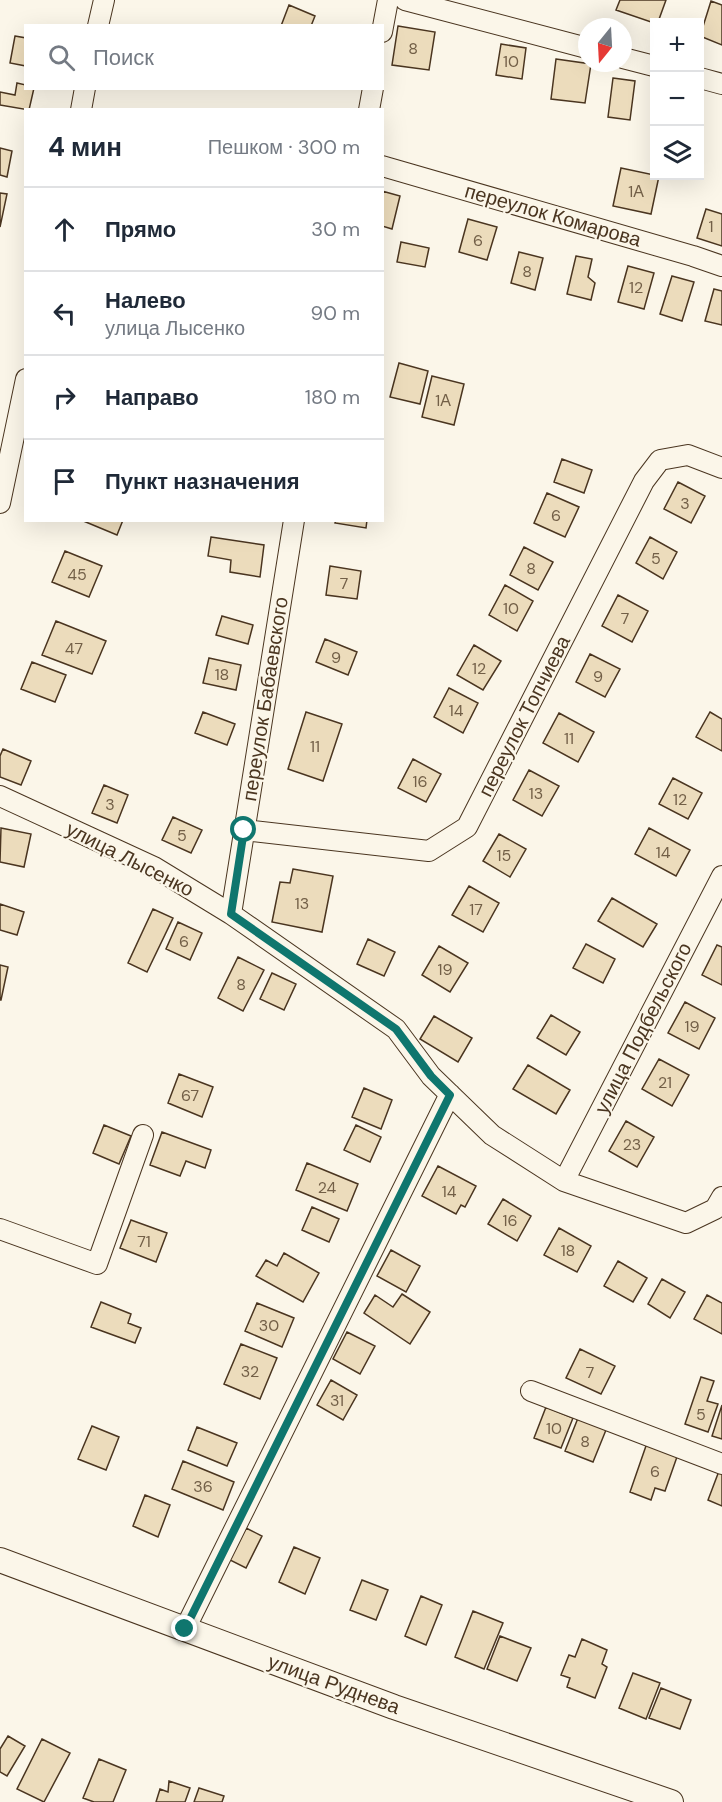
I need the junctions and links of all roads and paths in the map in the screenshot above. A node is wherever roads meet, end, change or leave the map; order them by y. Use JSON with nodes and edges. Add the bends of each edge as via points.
{"nodes":[{"id":1,"x":104,"y":0,"type":"edge"},
{"id":2,"x":388,"y":0,"type":"edge"},
{"id":3,"x":405,"y":0,"type":"edge"},
{"id":4,"x":98,"y":24,"type":"edge"},
{"id":5,"x":384,"y":24,"type":"edge"},
{"id":6,"x":578,"y":46,"type":"edge"},
{"id":7,"x":632,"y":60,"type":"edge"},
{"id":8,"x":650,"y":65,"type":"edge"},
{"id":9,"x":704,"y":79,"type":"edge"},
{"id":10,"x":722,"y":84,"type":"edge"},
{"id":11,"x":85,"y":90,"type":"edge"},
{"id":12,"x":373,"y":90,"type":"edge"},
{"id":13,"x":81,"y":108,"type":"edge"},
{"id":14,"x":369,"y":108,"type":"edge"},
{"id":15,"x":384,"y":167,"type":"edge"},
{"id":16,"x":722,"y":266,"type":"edge"},
{"id":17,"x":24,"y":389,"type":"edge"},
{"id":18,"x":722,"y":468,"type":"edge"},
{"id":19,"x":0,"y":503,"type":"edge"},
{"id":20,"x":294,"y":522,"type":"edge"},
{"id":21,"x":0,"y":796,"type":"edge"},
{"id":22,"x":244,"y":830,"type":"junction"},
{"id":23,"x":722,"y":876,"type":"edge"},
{"id":24,"x":231,"y":914,"type":"junction"},
{"id":25,"x":450,"y":1095,"type":"junction"},
{"id":26,"x":143,"y":1135,"type":"dead end"},
{"id":27,"x":564,"y":1180,"type":"junction"},
{"id":28,"x":722,"y":1197,"type":"edge"},
{"id":29,"x":0,"y":1229,"type":"edge"},
{"id":30,"x":531,"y":1391,"type":"dead end"},
{"id":31,"x":722,"y":1464,"type":"edge"},
{"id":32,"x":0,"y":1560,"type":"edge"},
{"id":33,"x":185,"y":1629,"type":"junction"},
{"id":34,"x":671,"y":1802,"type":"edge"}],
"edges":[{"from":1,"to":4,"type":"street"},
{"from":2,"to":5,"type":"street"},
{"from":3,"to":6,"type":"street"},
{"from":7,"to":8,"type":"street"},
{"from":9,"to":10,"type":"street"},
{"from":11,"to":13,"type":"street"},
{"from":12,"to":14,"type":"street"},
{"from":15,"to":16,"type":"street","name":"переулок Комарова"},
{"from":17,"to":19,"type":"street"},
{"from":18,"to":22,"type":"street","name":"переулок Топчиева","via":[[688,455],[660,460],[644,481],[467,827],[429,851]]},
{"from":20,"to":22,"type":"street","name":"переулок Бабаевского"},
{"from":21,"to":24,"type":"street","name":"улица Лысенко","via":[[154,867]]},
{"from":22,"to":24,"type":"street","name":"переулок Бабаевского"},
{"from":23,"to":27,"type":"street","name":"улица Подбельского"},
{"from":24,"to":25,"type":"street","name":"улица Лысенко","via":[[396,1029]]},
{"from":25,"to":27,"type":"street","name":"улица Лысенко","via":[[492,1135]]},
{"from":25,"to":33,"type":"street"},
{"from":26,"to":29,"type":"street","via":[[97,1264]]},
{"from":27,"to":28,"type":"street","name":"улица Лысенко","via":[[686,1223],[715,1209]]},
{"from":30,"to":31,"type":"street"},
{"from":32,"to":33,"type":"street","name":"улица Руднева"},
{"from":33,"to":34,"type":"street","name":"улица Руднева","via":[[394,1707]]}]}
